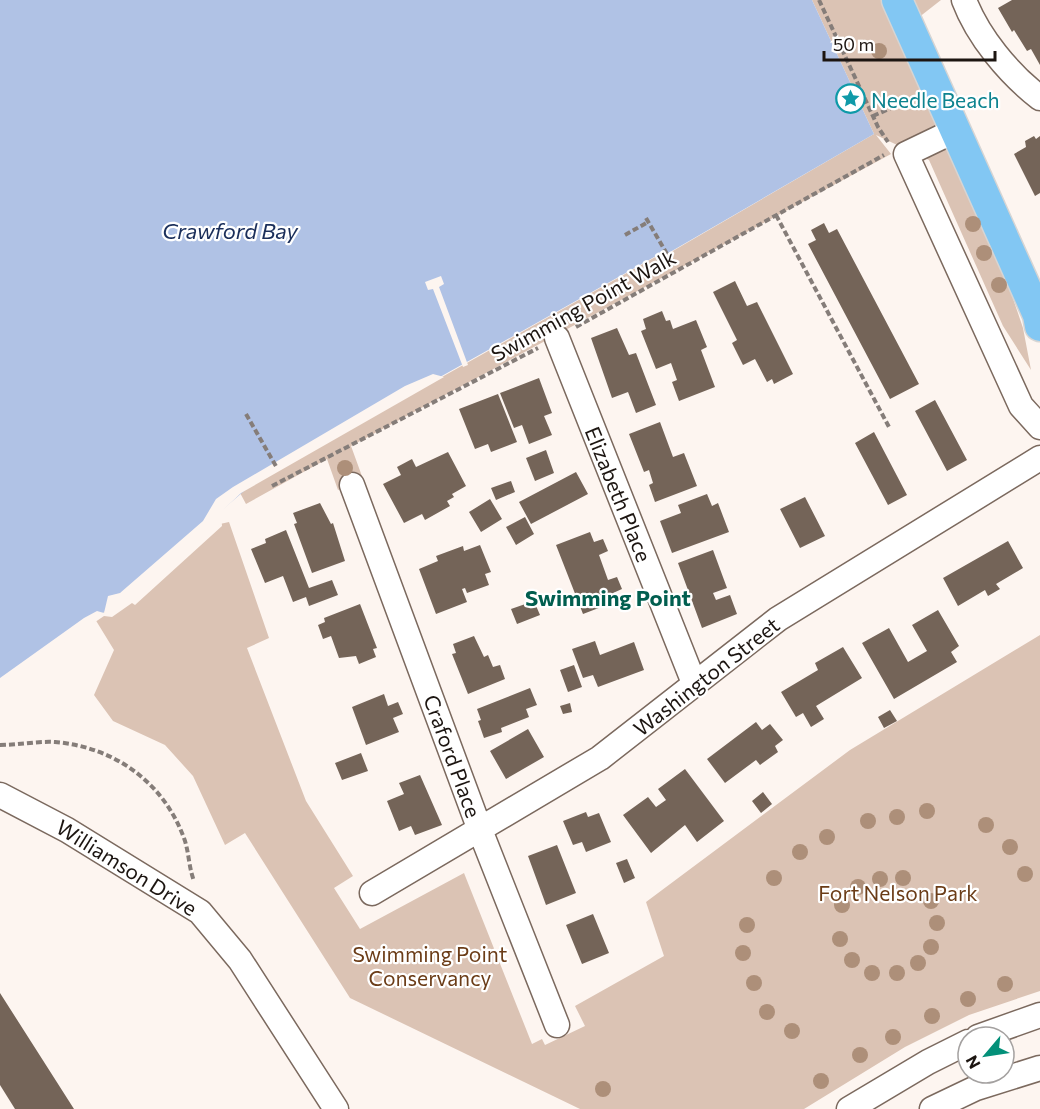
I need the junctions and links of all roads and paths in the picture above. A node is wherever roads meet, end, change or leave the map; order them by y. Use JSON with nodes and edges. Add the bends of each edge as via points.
{"nodes":[{"id":1,"x":819,"y":0,"type":"edge"},
{"id":2,"x":897,"y":0,"type":"edge"},
{"id":3,"x":964,"y":0,"type":"edge"},
{"id":4,"x":937,"y":87,"type":"junction"},
{"id":5,"x":1040,"y":98,"type":"edge"},
{"id":6,"x":873,"y":116,"type":"junction"},
{"id":7,"x":956,"y":130,"type":"junction"},
{"id":8,"x":776,"y":215,"type":"junction"},
{"id":9,"x":625,"y":235,"type":"dead end"},
{"id":10,"x":667,"y":255,"type":"dead end"},
{"id":11,"x":1040,"y":326,"type":"edge"},
{"id":12,"x":557,"y":338,"type":"junction"},
{"id":13,"x":246,"y":414,"type":"dead end"},
{"id":14,"x":889,"y":427,"type":"dead end"},
{"id":15,"x":1040,"y":427,"type":"edge"},
{"id":16,"x":1040,"y":458,"type":"edge"},
{"id":17,"x":277,"y":468,"type":"dead end"},
{"id":18,"x":352,"y":484,"type":"dead end"},
{"id":19,"x":273,"y":486,"type":"dead end"},
{"id":20,"x":694,"y":683,"type":"junction"},
{"id":21,"x":0,"y":745,"type":"edge"},
{"id":22,"x":0,"y":795,"type":"edge"},
{"id":23,"x":480,"y":830,"type":"junction"},
{"id":24,"x":197,"y":889,"type":"dead end"},
{"id":25,"x":372,"y":893,"type":"dead end"},
{"id":26,"x":1040,"y":1016,"type":"edge"},
{"id":27,"x":557,"y":1025,"type":"dead end"},
{"id":28,"x":1013,"y":1025,"type":"edge"},
{"id":29,"x":956,"y":1048,"type":"edge"},
{"id":30,"x":1040,"y":1068,"type":"edge"},
{"id":31,"x":336,"y":1109,"type":"edge"},
{"id":32,"x":849,"y":1109,"type":"edge"},
{"id":33,"x":932,"y":1109,"type":"edge"}],
"edges":[{"from":1,"to":6,"type":"path"},
{"from":2,"to":4,"type":"main road"},
{"from":3,"to":5,"type":"street","via":[[1001,62]]},
{"from":4,"to":6,"type":"path"},
{"from":4,"to":7,"type":"main road"},
{"from":6,"to":8,"type":"path","name":"Swimming Point Walk","via":[[894,151]]},
{"from":7,"to":11,"type":"main road"},
{"from":7,"to":15,"type":"street","via":[[906,154],[1021,406]]},
{"from":8,"to":12,"type":"path","name":"Swimming Point Walk"},
{"from":8,"to":14,"type":"path"},
{"from":9,"to":10,"type":"path","via":[[647,220]]},
{"from":12,"to":19,"type":"path","name":"Swimming Point Walk"},
{"from":12,"to":20,"type":"street","name":"Elizabeth Place"},
{"from":13,"to":17,"type":"path"},
{"from":16,"to":20,"type":"street","name":"Washington Street","via":[[778,619]]},
{"from":18,"to":23,"type":"street","name":"Craford Place"},
{"from":20,"to":23,"type":"street","name":"Washington Street","via":[[600,758]]},
{"from":21,"to":24,"type":"path","via":[[52,742],[87,746],[126,763],[153,787],[172,814],[185,842]]},
{"from":22,"to":31,"type":"street","name":"Williamson Drive","via":[[87,842],[206,917],[240,960]]},
{"from":23,"to":25,"type":"street","name":"Washington Street"},
{"from":23,"to":27,"type":"street","name":"Craford Place"},
{"from":26,"to":28,"type":"street"},
{"from":29,"to":32,"type":"street"},
{"from":30,"to":33,"type":"street","via":[[976,1088]]}]}
